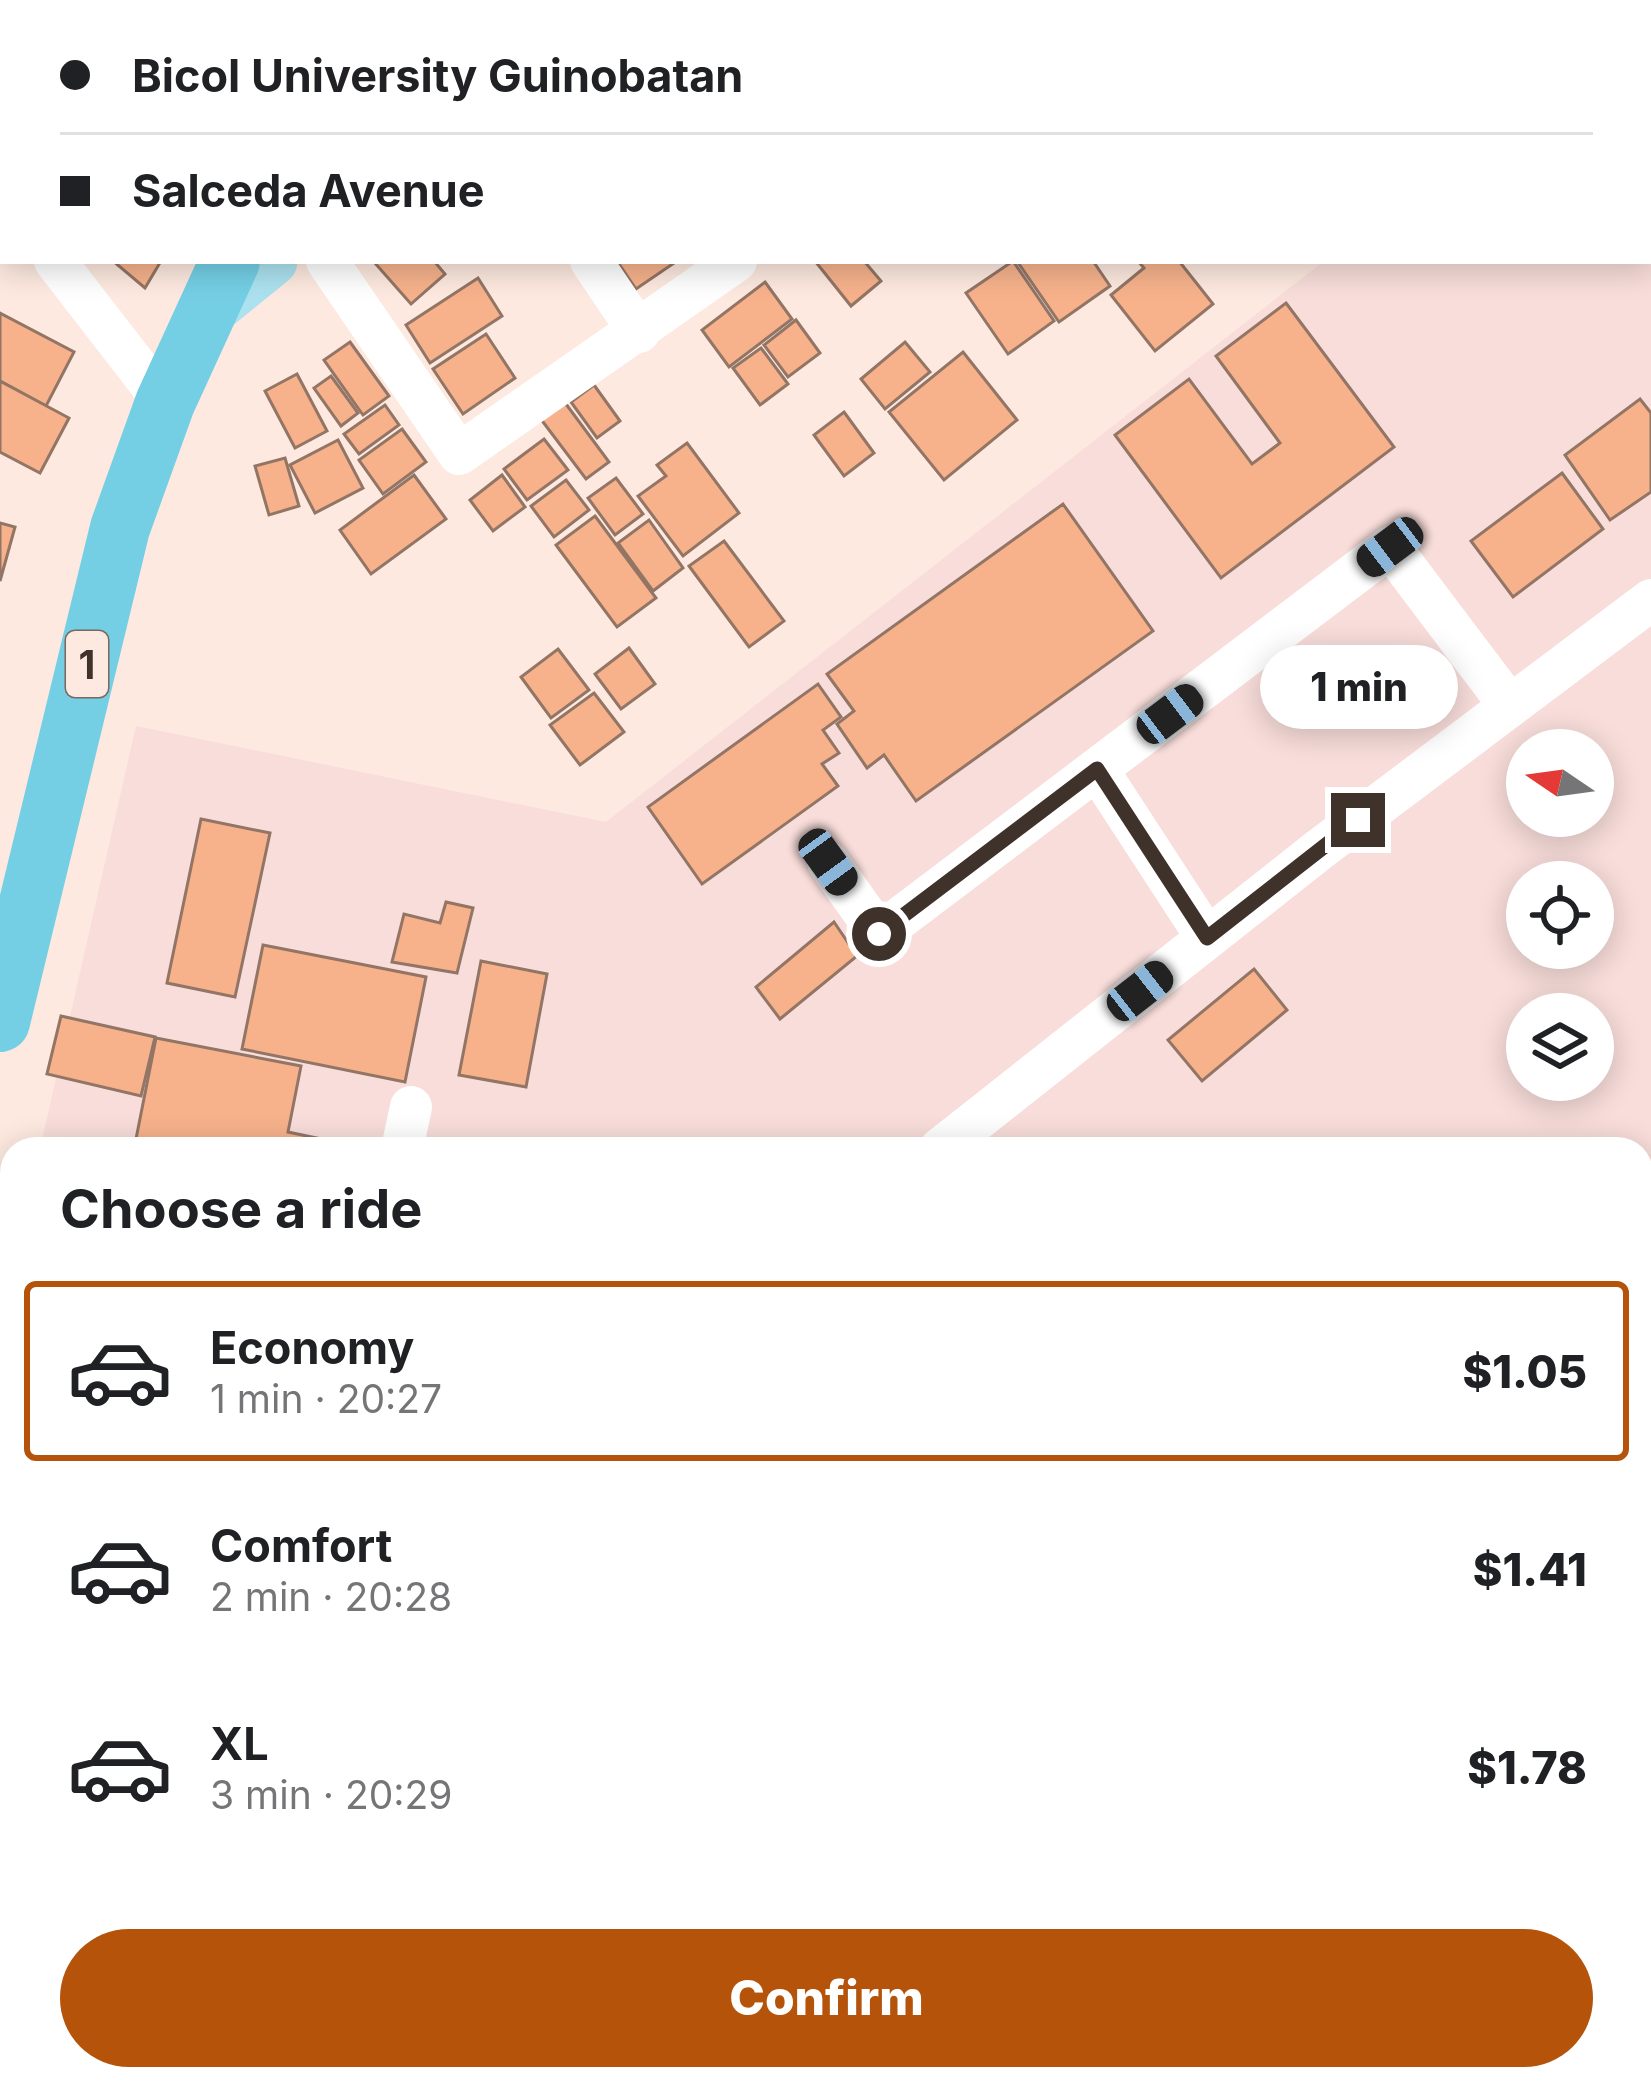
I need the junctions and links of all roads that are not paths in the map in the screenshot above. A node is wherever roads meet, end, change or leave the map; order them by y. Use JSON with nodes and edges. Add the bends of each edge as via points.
{"nodes":[{"id":1,"x":57,"y":264,"type":"edge"},
{"id":2,"x":229,"y":264,"type":"edge"},
{"id":3,"x":268,"y":264,"type":"edge"},
{"id":4,"x":329,"y":264,"type":"edge"},
{"id":5,"x":593,"y":264,"type":"edge"},
{"id":6,"x":732,"y":264,"type":"edge"},
{"id":7,"x":204,"y":316,"type":"junction"},
{"id":8,"x":639,"y":332,"type":"junction"},
{"id":9,"x":165,"y":404,"type":"junction"},
{"id":10,"x":1651,"y":600,"type":"edge"},
{"id":11,"x":1510,"y":706,"type":"junction"},
{"id":12,"x":1097,"y":769,"type":"junction"},
{"id":13,"x":828,"y":862,"type":"dead end"},
{"id":14,"x":1207,"y":938,"type":"junction"},
{"id":15,"x":0,"y":1022,"type":"edge"},
{"id":16,"x":411,"y":1107,"type":"dead end"},
{"id":17,"x":405,"y":1137,"type":"edge"},
{"id":18,"x":955,"y":1137,"type":"edge"}],
"edges":[{"from":1,"to":9,"type":"street"},
{"from":2,"to":7,"type":"highway","number":"1"},
{"from":3,"to":7,"type":"main road"},
{"from":4,"to":8,"type":"street","via":[[459,454]]},
{"from":5,"to":8,"type":"street"},
{"from":6,"to":8,"type":"street"},
{"from":7,"to":9,"type":"highway","number":"1"},
{"from":9,"to":15,"type":"highway","number":"1","via":[[120,528]]},
{"from":10,"to":11,"type":"street"},
{"from":11,"to":12,"type":"street","via":[[1390,547]]},
{"from":11,"to":14,"type":"street"},
{"from":12,"to":13,"type":"street","via":[[879,934]]},
{"from":12,"to":14,"type":"street"},
{"from":14,"to":18,"type":"street"},
{"from":16,"to":17,"type":"street"}]}
